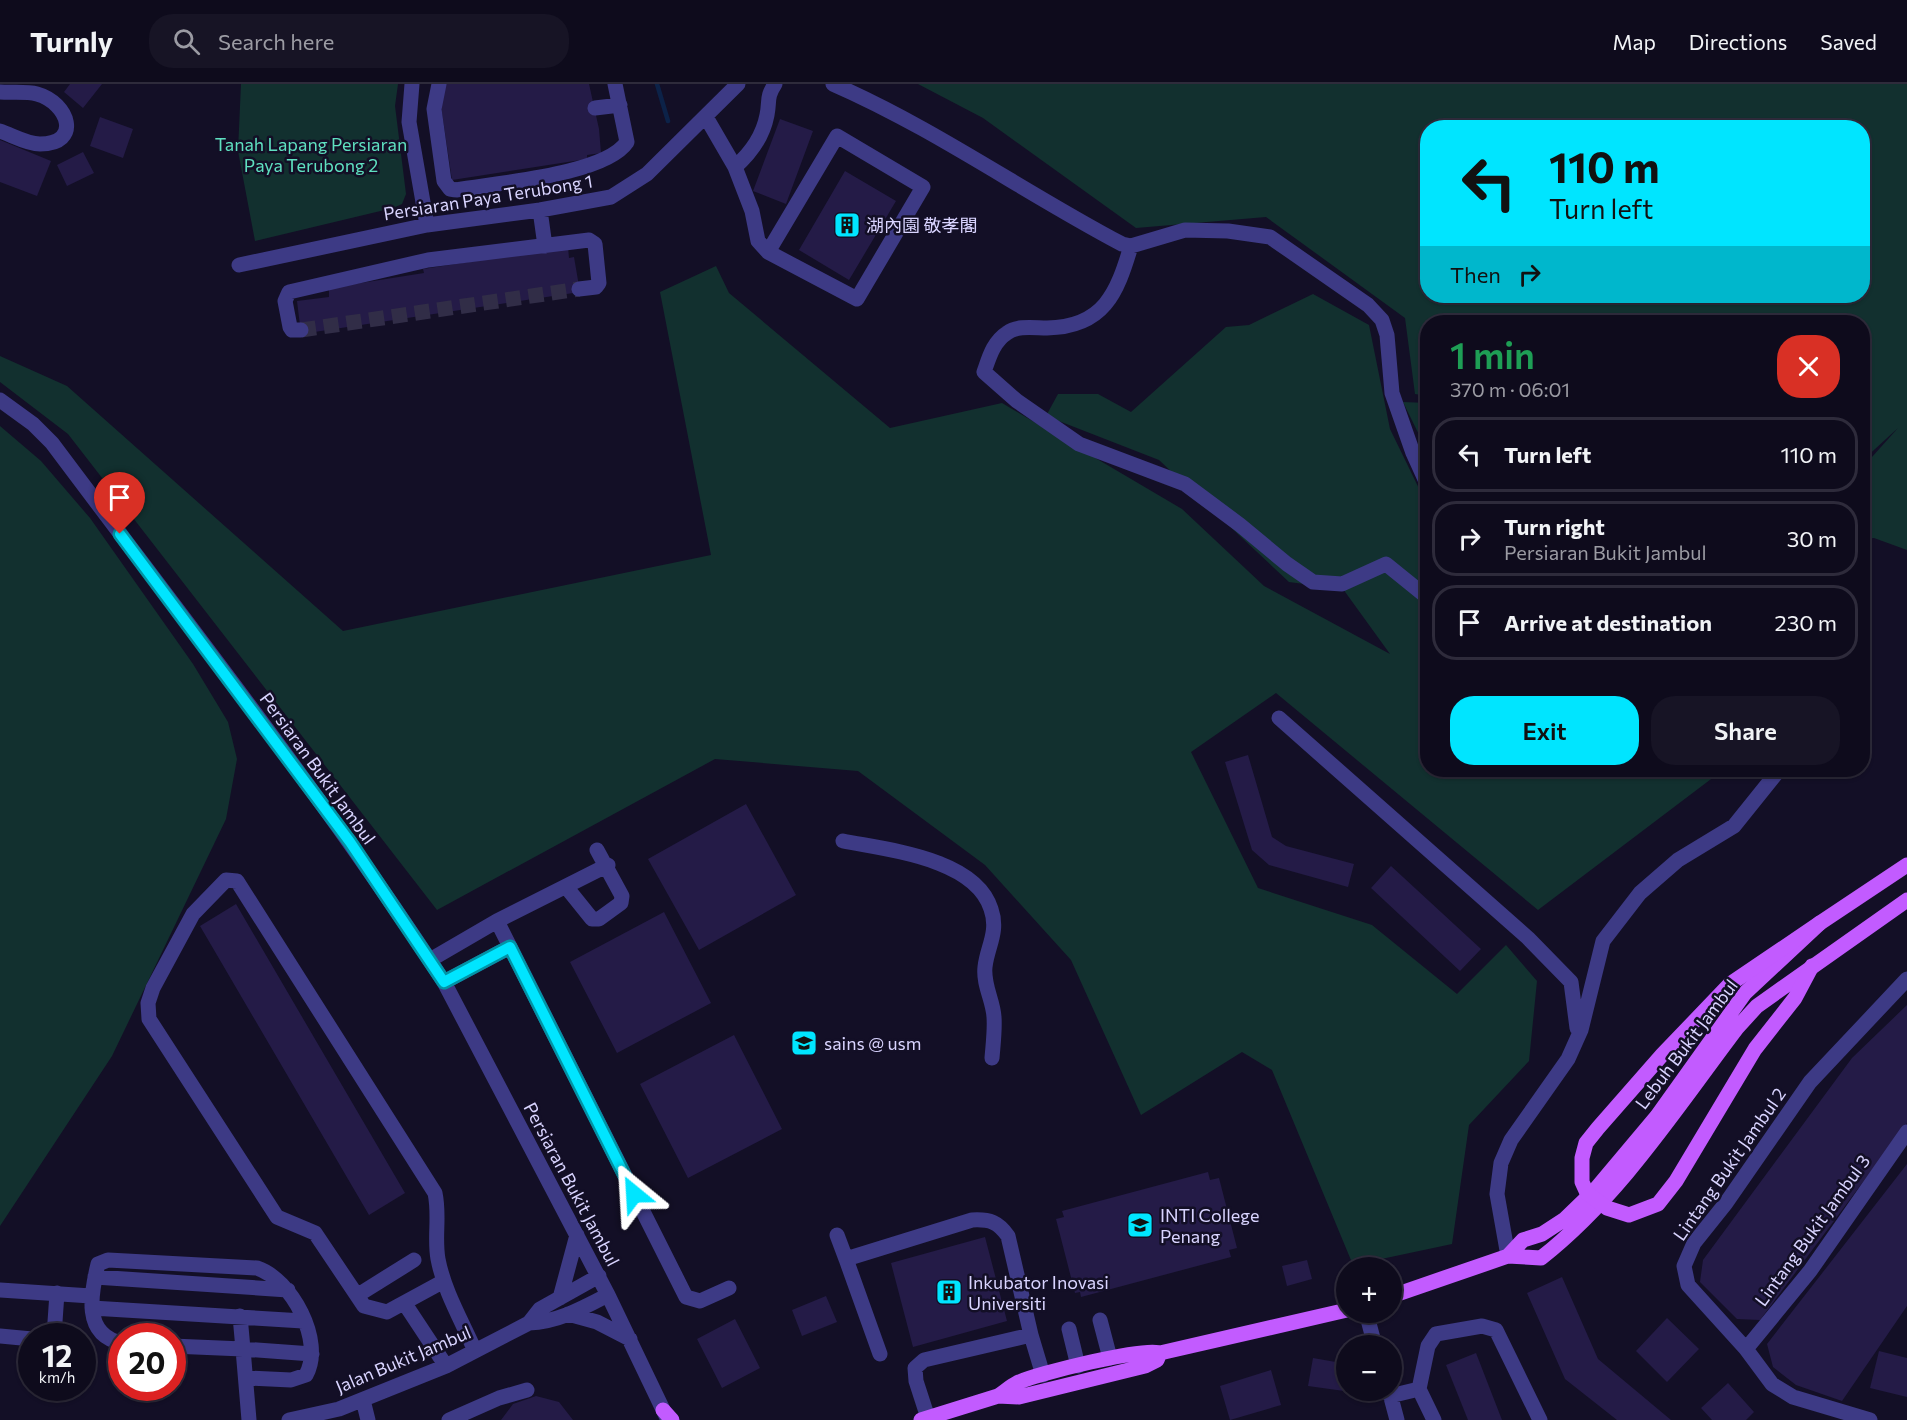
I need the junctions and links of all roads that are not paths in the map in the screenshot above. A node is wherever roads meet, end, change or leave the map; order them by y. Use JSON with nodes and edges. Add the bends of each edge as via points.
{"nodes":[{"id":1,"x":412,"y":84,"type":"edge"},
{"id":2,"x":439,"y":84,"type":"edge"},
{"id":3,"x":615,"y":84,"type":"edge"},
{"id":4,"x":738,"y":84,"type":"edge"},
{"id":5,"x":775,"y":84,"type":"edge"},
{"id":6,"x":833,"y":84,"type":"edge"},
{"id":7,"x":0,"y":92,"type":"edge"},
{"id":8,"x":620,"y":105,"type":"junction"},
{"id":9,"x":595,"y":108,"type":"dead end"},
{"id":10,"x":706,"y":117,"type":"junction"},
{"id":11,"x":0,"y":130,"type":"edge"},
{"id":12,"x":735,"y":166,"type":"junction"},
{"id":13,"x":540,"y":210,"type":"junction"},
{"id":14,"x":427,"y":225,"type":"junction"},
{"id":15,"x":545,"y":246,"type":"junction"},
{"id":16,"x":1131,"y":246,"type":"junction"},
{"id":17,"x":768,"y":252,"type":"junction"},
{"id":18,"x":239,"y":265,"type":"dead end"},
{"id":19,"x":579,"y":290,"type":"tunnel mouth"},
{"id":20,"x":301,"y":330,"type":"dead end"},
{"id":21,"x":0,"y":400,"type":"edge"},
{"id":22,"x":1420,"y":468,"type":"edge"},
{"id":23,"x":1420,"y":592,"type":"edge"},
{"id":24,"x":1279,"y":718,"type":"dead end"},
{"id":25,"x":1773,"y":777,"type":"edge"},
{"id":26,"x":843,"y":841,"type":"dead end"},
{"id":27,"x":597,"y":850,"type":"dead end"},
{"id":28,"x":1907,"y":865,"type":"edge"},
{"id":29,"x":608,"y":866,"type":"junction"},
{"id":30,"x":567,"y":888,"type":"junction"},
{"id":31,"x":1907,"y":900,"type":"edge"},
{"id":32,"x":497,"y":921,"type":"junction"},
{"id":33,"x":1821,"y":923,"type":"junction"},
{"id":34,"x":510,"y":947,"type":"junction"},
{"id":35,"x":430,"y":960,"type":"junction"},
{"id":36,"x":1812,"y":966,"type":"junction"},
{"id":37,"x":1907,"y":979,"type":"edge"},
{"id":38,"x":444,"y":982,"type":"junction"},
{"id":39,"x":1577,"y":1038,"type":"junction"},
{"id":40,"x":992,"y":1058,"type":"dead end"},
{"id":41,"x":1907,"y":1132,"type":"edge"},
{"id":42,"x":577,"y":1234,"type":"junction"},
{"id":43,"x":837,"y":1234,"type":"dead end"},
{"id":44,"x":1508,"y":1256,"type":"junction"},
{"id":45,"x":846,"y":1259,"type":"junction"},
{"id":46,"x":414,"y":1260,"type":"dead end"},
{"id":47,"x":599,"y":1276,"type":"junction"},
{"id":48,"x":444,"y":1281,"type":"junction"},
{"id":49,"x":729,"y":1288,"type":"dead end"},
{"id":50,"x":0,"y":1290,"type":"edge"},
{"id":51,"x":57,"y":1293,"type":"junction"},
{"id":52,"x":1402,"y":1293,"type":"edge"},
{"id":53,"x":358,"y":1295,"type":"junction"},
{"id":54,"x":608,"y":1295,"type":"junction"},
{"id":55,"x":560,"y":1298,"type":"junction"},
{"id":56,"x":92,"y":1302,"type":"junction"},
{"id":57,"x":405,"y":1304,"type":"junction"},
{"id":58,"x":1336,"y":1313,"type":"edge"},
{"id":59,"x":568,"y":1314,"type":"junction"},
{"id":60,"x":240,"y":1316,"type":"junction"},
{"id":61,"x":1100,"y":1320,"type":"dead end"},
{"id":62,"x":303,"y":1321,"type":"junction"},
{"id":63,"x":55,"y":1323,"type":"edge"},
{"id":64,"x":529,"y":1323,"type":"junction"},
{"id":65,"x":1069,"y":1329,"type":"dead end"},
{"id":66,"x":1031,"y":1335,"type":"junction"},
{"id":67,"x":0,"y":1336,"type":"edge"},
{"id":68,"x":18,"y":1338,"type":"edge"},
{"id":69,"x":630,"y":1339,"type":"junction"},
{"id":70,"x":108,"y":1340,"type":"edge"},
{"id":71,"x":186,"y":1347,"type":"edge"},
{"id":72,"x":243,"y":1349,"type":"junction"},
{"id":73,"x":1746,"y":1349,"type":"junction"},
{"id":74,"x":476,"y":1351,"type":"junction"},
{"id":75,"x":1160,"y":1353,"type":"junction"},
{"id":76,"x":312,"y":1354,"type":"junction"},
{"id":77,"x":880,"y":1354,"type":"dead end"},
{"id":78,"x":1110,"y":1358,"type":"junction"},
{"id":79,"x":446,"y":1366,"type":"junction"},
{"id":80,"x":1078,"y":1366,"type":"junction"},
{"id":81,"x":1043,"y":1375,"type":"junction"},
{"id":82,"x":246,"y":1378,"type":"junction"},
{"id":83,"x":1419,"y":1389,"type":"junction"},
{"id":84,"x":527,"y":1390,"type":"dead end"},
{"id":85,"x":1402,"y":1391,"type":"edge"},
{"id":86,"x":998,"y":1396,"type":"junction"},
{"id":87,"x":363,"y":1400,"type":"junction"},
{"id":88,"x":1392,"y":1401,"type":"edge"},
{"id":89,"x":341,"y":1414,"type":"edge"},
{"id":90,"x":666,"y":1418,"type":"edge"},
{"id":91,"x":925,"y":1419,"type":"edge"},
{"id":92,"x":249,"y":1420,"type":"edge"},
{"id":93,"x":289,"y":1420,"type":"edge"},
{"id":94,"x":368,"y":1420,"type":"edge"},
{"id":95,"x":449,"y":1420,"type":"edge"},
{"id":96,"x":1397,"y":1420,"type":"edge"},
{"id":97,"x":1434,"y":1420,"type":"edge"},
{"id":98,"x":1540,"y":1420,"type":"edge"},
{"id":99,"x":1870,"y":1420,"type":"edge"}],
"edges":[{"from":1,"to":14,"type":"street","via":[[410,122]]},
{"from":2,"to":8,"type":"street","via":[[434,109],[443,171],[446,186],[456,190],[586,168],[611,158],[627,142]]},
{"from":3,"to":8,"type":"street"},
{"from":4,"to":10,"type":"street","name":"Persiaran Paya Terubong 1"},
{"from":5,"to":12,"type":"street","via":[[766,98],[768,112],[762,130],[749,155]]},
{"from":6,"to":16,"type":"street","via":[[888,108],[1054,208]]},
{"from":7,"to":11,"type":"street","via":[[37,94],[57,104],[66,115],[67,126],[65,134],[54,142],[38,144]]},
{"from":8,"to":9,"type":"street"},
{"from":10,"to":12,"type":"street"},
{"from":10,"to":13,"type":"street","name":"Persiaran Paya Terubong 1","via":[[628,188],[610,197]]},
{"from":12,"to":17,"type":"street","via":[[752,211],[758,241]]},
{"from":13,"to":14,"type":"street","name":"Persiaran Paya Terubong 1"},
{"from":13,"to":15,"type":"street"},
{"from":14,"to":18,"type":"street","name":"Persiaran Paya Terubong 1"},
{"from":15,"to":19,"type":"street","via":[[589,240],[595,244],[599,283]]},
{"from":15,"to":20,"type":"street","via":[[428,260],[289,292],[285,301],[290,327]]},
{"from":16,"to":22,"type":"street","via":[[1185,231],[1228,231],[1270,237],[1368,305],[1382,320],[1387,335],[1392,393]]},
{"from":16,"to":23,"type":"street","via":[[1120,281],[1099,312],[1070,325],[1006,333],[994,345],[984,372],[1017,401],[1079,444],[1185,484],[1313,582],[1342,584],[1386,564]]},
{"from":17,"to":17,"type":"street","via":[[857,299],[923,187],[837,136]]},
{"from":21,"to":35,"type":"street","name":"Persiaran Bukit Jambul","via":[[52,443],[350,842]]},
{"from":24,"to":39,"type":"street","via":[[1528,938],[1571,982]]},
{"from":25,"to":39,"type":"street","via":[[1734,826],[1678,860],[1640,893],[1617,920],[1603,941]]},
{"from":26,"to":40,"type":"street","via":[[923,857],[982,889],[992,910],[993,940],[985,967],[987,996],[994,1015]]},
{"from":27,"to":29,"type":"street"},
{"from":28,"to":33,"type":"main road","name":"Lebuh Bukit Jambul"},
{"from":29,"to":30,"type":"street"},
{"from":29,"to":30,"type":"street","via":[[622,896],[621,903],[600,919],[592,919]]},
{"from":30,"to":32,"type":"street"},
{"from":31,"to":36,"type":"main road","name":"Lebuh Bukit Jambul"},
{"from":32,"to":34,"type":"street"},
{"from":32,"to":35,"type":"street"},
{"from":33,"to":36,"type":"main road","bridge":true,"via":[[1730,984],[1605,1120],[1586,1143],[1580,1170],[1587,1193],[1607,1208],[1629,1215],[1658,1204],[1755,1049],[1795,998]]},
{"from":33,"to":44,"type":"main road","name":"Lebuh Bukit Jambul","via":[[1745,993],[1657,1116],[1594,1191],[1565,1219],[1542,1234],[1523,1240]]},
{"from":34,"to":38,"type":"street"},
{"from":34,"to":49,"type":"street","via":[[686,1297],[700,1301]]},
{"from":35,"to":38,"type":"street","name":"Persiaran Bukit Jambul"},
{"from":36,"to":44,"type":"main road","name":"Lebuh Bukit Jambul","via":[[1774,992],[1737,1028],[1599,1206],[1567,1238],[1541,1258]]},
{"from":37,"to":73,"type":"street","name":"Lintang Bukit Jambul 2","via":[[1810,1082],[1694,1243],[1684,1266],[1688,1285]]},
{"from":38,"to":42,"type":"street","name":"Persiaran Bukit Jambul"},
{"from":39,"to":44,"type":"street","via":[[1568,1059],[1510,1140],[1501,1163],[1497,1194]]},
{"from":41,"to":73,"type":"street","name":"Lintang Bukit Jambul 3","via":[[1810,1271]]},
{"from":42,"to":47,"type":"street","name":"Persiaran Bukit Jambul"},
{"from":42,"to":55,"type":"street"},
{"from":43,"to":45,"type":"street"},
{"from":44,"to":52,"type":"main road","name":"Lebuh Bukit Jambul"},
{"from":45,"to":66,"type":"street","via":[[972,1220],[987,1219],[999,1224],[1008,1236]]},
{"from":45,"to":77,"type":"street"},
{"from":46,"to":53,"type":"street"},
{"from":47,"to":54,"type":"street","name":"Persiaran Bukit Jambul"},
{"from":47,"to":55,"type":"street","name":"Jalan Bukit Jambul"},
{"from":48,"to":53,"type":"street","via":[[437,1256],[439,1211],[435,1193],[237,881],[226,880],[193,914],[153,988],[148,1003],[149,1019],[278,1217],[315,1233]]},
{"from":48,"to":57,"type":"street"},
{"from":48,"to":74,"type":"street"},
{"from":50,"to":51,"type":"street"},
{"from":51,"to":56,"type":"street"},
{"from":51,"to":63,"type":"street"},
{"from":53,"to":57,"type":"street","via":[[364,1306],[387,1312]]},
{"from":54,"to":59,"type":"street","name":"Jalan Bukit Jambul"},
{"from":54,"to":69,"type":"street","name":"Persiaran Bukit Jambul"},
{"from":55,"to":64,"type":"street","name":"Jalan Bukit Jambul","via":[[540,1309]]},
{"from":56,"to":60,"type":"street"},
{"from":56,"to":62,"type":"street","via":[[98,1264],[108,1260],[257,1268],[269,1272],[288,1290]]},
{"from":56,"to":70,"type":"street","via":[[94,1322]]},
{"from":57,"to":79,"type":"street"},
{"from":58,"to":75,"type":"main road"},
{"from":59,"to":64,"type":"street","name":"Jalan Bukit Jambul"},
{"from":59,"to":69,"type":"street","via":[[597,1322]]},
{"from":60,"to":62,"type":"street"},
{"from":60,"to":72,"type":"street"},
{"from":61,"to":78,"type":"street"},
{"from":62,"to":76,"type":"street"},
{"from":64,"to":74,"type":"street","name":"Jalan Bukit Jambul"},
{"from":65,"to":80,"type":"street"},
{"from":66,"to":81,"type":"street"},
{"from":66,"to":91,"type":"street","via":[[924,1360],[915,1368]]},
{"from":67,"to":68,"type":"street"},
{"from":69,"to":90,"type":"street","name":"Persiaran Bukit Jambul"},
{"from":71,"to":72,"type":"street"},
{"from":72,"to":76,"type":"street"},
{"from":72,"to":82,"type":"street"},
{"from":73,"to":99,"type":"street","name":"Lintang Bukit Jambul 2","via":[[1772,1384],[1782,1391]]},
{"from":74,"to":79,"type":"street","name":"Jalan Bukit Jambul"},
{"from":75,"to":78,"type":"main road","via":[[1142,1351]]},
{"from":75,"to":86,"type":"main road","via":[[1145,1366],[1019,1397]]},
{"from":76,"to":82,"type":"street","via":[[306,1375],[291,1380]]},
{"from":78,"to":80,"type":"main road"},
{"from":79,"to":87,"type":"street","name":"Jalan Bukit Jambul"},
{"from":80,"to":81,"type":"main road"},
{"from":81,"to":86,"type":"main road","via":[[1017,1383]]},
{"from":82,"to":92,"type":"street"},
{"from":83,"to":85,"type":"street"},
{"from":83,"to":97,"type":"street"},
{"from":83,"to":98,"type":"street","via":[[1428,1346],[1436,1334],[1482,1326],[1496,1330]]},
{"from":84,"to":95,"type":"street"},
{"from":86,"to":91,"type":"main road"},
{"from":87,"to":89,"type":"street","name":"Jalan Bukit Jambul"},
{"from":87,"to":94,"type":"street"},
{"from":88,"to":96,"type":"street"},
{"from":89,"to":93,"type":"street","name":"Jalan Bukit Jambul"}]}
